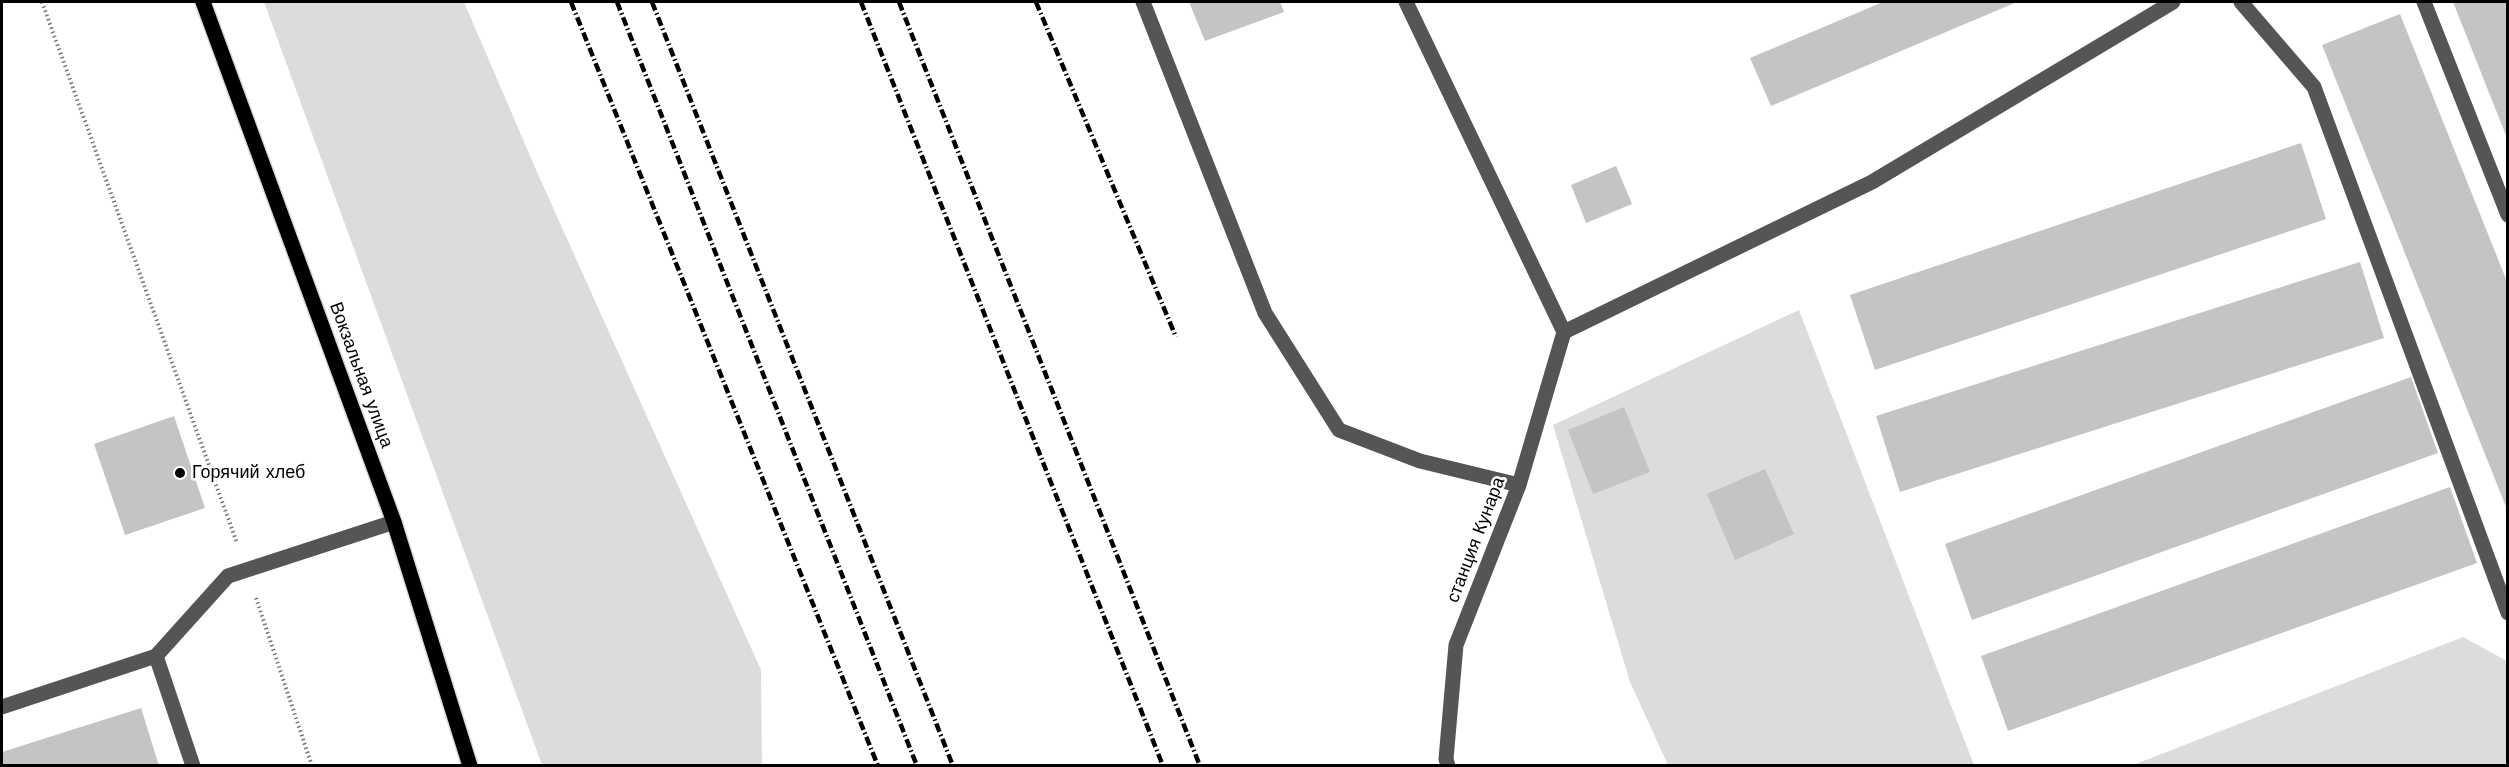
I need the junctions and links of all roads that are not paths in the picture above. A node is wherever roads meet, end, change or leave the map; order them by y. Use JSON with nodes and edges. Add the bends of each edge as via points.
{"nodes":[{"id":1,"x":203,"y":2,"type":"edge"},
{"id":2,"x":1143,"y":2,"type":"edge"},
{"id":3,"x":1406,"y":2,"type":"edge"},
{"id":4,"x":2173,"y":2,"type":"edge"},
{"id":5,"x":2241,"y":2,"type":"edge"},
{"id":6,"x":2424,"y":2,"type":"edge"},
{"id":7,"x":2508,"y":215,"type":"edge"},
{"id":8,"x":1564,"y":332,"type":"junction"},
{"id":9,"x":1519,"y":485,"type":"junction"},
{"id":10,"x":394,"y":522,"type":"junction"},
{"id":11,"x":2505,"y":608,"type":"edge"},
{"id":12,"x":156,"y":656,"type":"junction"},
{"id":13,"x":2,"y":707,"type":"edge"},
{"id":14,"x":193,"y":765,"type":"edge"},
{"id":15,"x":470,"y":765,"type":"edge"},
{"id":16,"x":1448,"y":765,"type":"edge"}],
"edges":[{"from":1,"to":10,"type":"main road","name":"Вокзальная улица"},
{"from":2,"to":9,"type":"street","via":[[1265,313],[1339,430],[1420,461]]},
{"from":3,"to":8,"type":"street"},
{"from":4,"to":8,"type":"street","via":[[1872,182]]},
{"from":5,"to":11,"type":"street","via":[[2313,87]]},
{"from":6,"to":7,"type":"street"},
{"from":8,"to":9,"type":"street","name":"станция Кунара"},
{"from":9,"to":16,"type":"street","name":"станция Кунара","via":[[1456,645]]},
{"from":10,"to":12,"type":"street","via":[[228,576]]},
{"from":10,"to":15,"type":"main road","name":"Вокзальная улица"},
{"from":12,"to":13,"type":"street"},
{"from":12,"to":14,"type":"street"}]}
